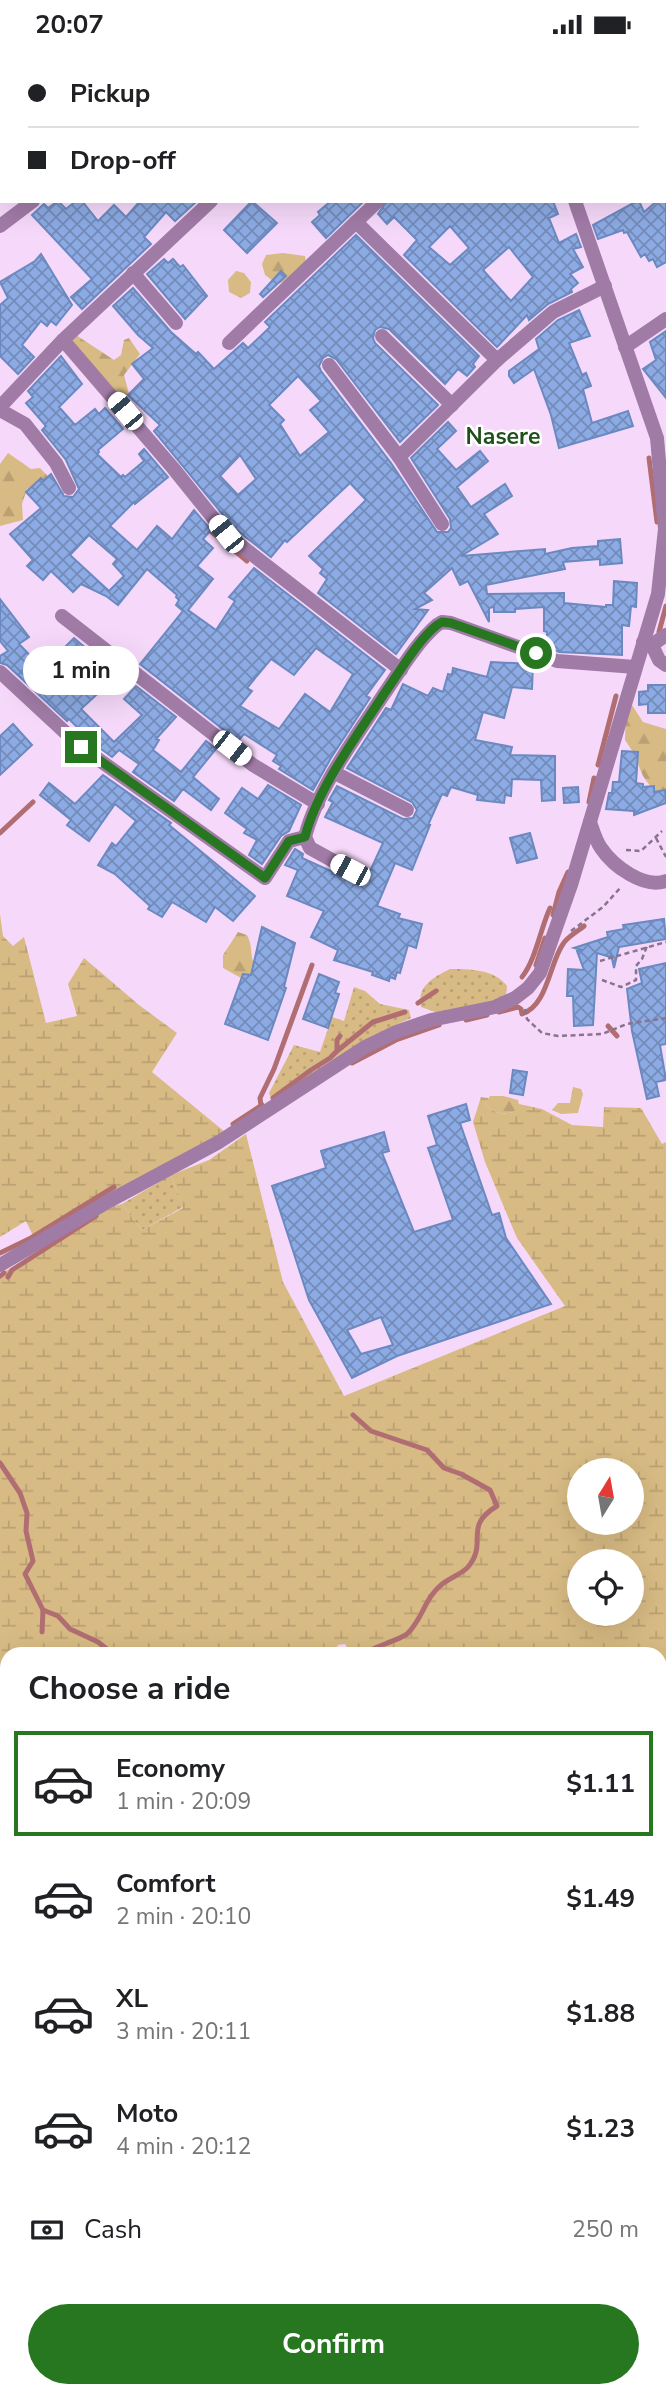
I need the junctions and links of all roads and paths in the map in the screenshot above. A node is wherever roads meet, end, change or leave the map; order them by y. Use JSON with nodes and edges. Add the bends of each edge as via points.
{"nodes":[{"id":1,"x":30,"y":203,"type":"edge"},
{"id":2,"x":209,"y":203,"type":"edge"},
{"id":3,"x":376,"y":203,"type":"edge"},
{"id":4,"x":576,"y":203,"type":"edge"},
{"id":5,"x":356,"y":222,"type":"junction"},
{"id":6,"x":0,"y":226,"type":"edge"},
{"id":7,"x":133,"y":273,"type":"junction"},
{"id":8,"x":605,"y":286,"type":"junction"},
{"id":9,"x":666,"y":319,"type":"edge"},
{"id":10,"x":176,"y":323,"type":"dead end"},
{"id":11,"x":382,"y":336,"type":"dead end"},
{"id":12,"x":63,"y":340,"type":"junction"},
{"id":13,"x":229,"y":343,"type":"dead end"},
{"id":14,"x":625,"y":347,"type":"junction"},
{"id":15,"x":497,"y":360,"type":"junction"},
{"id":16,"x":329,"y":365,"type":"dead end"},
{"id":17,"x":452,"y":405,"type":"junction"},
{"id":18,"x":0,"y":409,"type":"edge"},
{"id":19,"x":399,"y":457,"type":"junction"},
{"id":20,"x":69,"y":488,"type":"dead end"},
{"id":21,"x":442,"y":524,"type":"dead end"},
{"id":22,"x":62,"y":616,"type":"dead end"},
{"id":23,"x":666,"y":635,"type":"edge"},
{"id":24,"x":647,"y":643,"type":"junction"},
{"id":25,"x":666,"y":665,"type":"edge"},
{"id":26,"x":635,"y":667,"type":"junction"},
{"id":27,"x":401,"y":670,"type":"junction"},
{"id":28,"x":0,"y":672,"type":"edge"},
{"id":29,"x":335,"y":773,"type":"junction"},
{"id":30,"x":318,"y":804,"type":"junction"},
{"id":31,"x":407,"y":810,"type":"dead end"},
{"id":32,"x":590,"y":823,"type":"junction"},
{"id":33,"x":663,"y":831,"type":"dead end"},
{"id":34,"x":305,"y":837,"type":"junction"},
{"id":35,"x":656,"y":838,"type":"junction"},
{"id":36,"x":619,"y":849,"type":"dead end"},
{"id":37,"x":666,"y":857,"type":"edge"},
{"id":38,"x":350,"y":870,"type":"dead end"},
{"id":39,"x":666,"y":881,"type":"edge"},
{"id":40,"x":625,"y":883,"type":"dead end"},
{"id":41,"x":552,"y":941,"type":"junction"},
{"id":42,"x":666,"y":942,"type":"edge"},
{"id":43,"x":647,"y":946,"type":"junction"},
{"id":44,"x":600,"y":961,"type":"dead end"},
{"id":45,"x":602,"y":980,"type":"dead end"},
{"id":46,"x":525,"y":1010,"type":"dead end"},
{"id":47,"x":666,"y":1018,"type":"edge"},
{"id":48,"x":0,"y":1265,"type":"edge"}],
"edges":[{"from":1,"to":6,"type":"street"},
{"from":2,"to":7,"type":"street"},
{"from":3,"to":5,"type":"street"},
{"from":4,"to":8,"type":"street"},
{"from":5,"to":13,"type":"street"},
{"from":5,"to":15,"type":"street"},
{"from":7,"to":10,"type":"street"},
{"from":7,"to":12,"type":"street"},
{"from":8,"to":14,"type":"street"},
{"from":8,"to":15,"type":"street","via":[[553,312]]},
{"from":9,"to":14,"type":"street"},
{"from":11,"to":17,"type":"street"},
{"from":12,"to":18,"type":"street"},
{"from":12,"to":27,"type":"street","via":[[226,534]]},
{"from":14,"to":24,"type":"street","via":[[657,439],[665,529]]},
{"from":15,"to":17,"type":"street"},
{"from":16,"to":19,"type":"street"},
{"from":17,"to":19,"type":"street"},
{"from":18,"to":20,"type":"street","via":[[25,424]]},
{"from":19,"to":21,"type":"street"},
{"from":22,"to":30,"type":"street","via":[[253,765]]},
{"from":23,"to":24,"type":"street"},
{"from":24,"to":25,"type":"street"},
{"from":24,"to":26,"type":"street"},
{"from":26,"to":27,"type":"street","via":[[557,661],[445,622],[432,629]]},
{"from":26,"to":32,"type":"street"},
{"from":27,"to":29,"type":"street"},
{"from":28,"to":34,"type":"street","via":[[81,747],[265,878],[289,841]]},
{"from":29,"to":30,"type":"street"},
{"from":29,"to":31,"type":"street"},
{"from":30,"to":34,"type":"street"},
{"from":32,"to":39,"type":"street","via":[[604,852],[639,880]]},
{"from":32,"to":41,"type":"street"},
{"from":33,"to":35,"type":"path"},
{"from":34,"to":38,"type":"street","via":[[310,848]]},
{"from":35,"to":36,"type":"path","via":[[641,851]]},
{"from":35,"to":37,"type":"path"},
{"from":40,"to":41,"type":"path","via":[[603,907]]},
{"from":41,"to":48,"type":"street","via":[[540,973],[515,998],[495,1007],[430,1020],[365,1047],[219,1142]]},
{"from":42,"to":43,"type":"path"},
{"from":43,"to":44,"type":"path"},
{"from":43,"to":45,"type":"path","via":[[636,966],[636,980],[621,987]]},
{"from":46,"to":47,"type":"path","via":[[527,1019],[542,1033],[558,1036],[602,1034],[627,1024]]}]}
